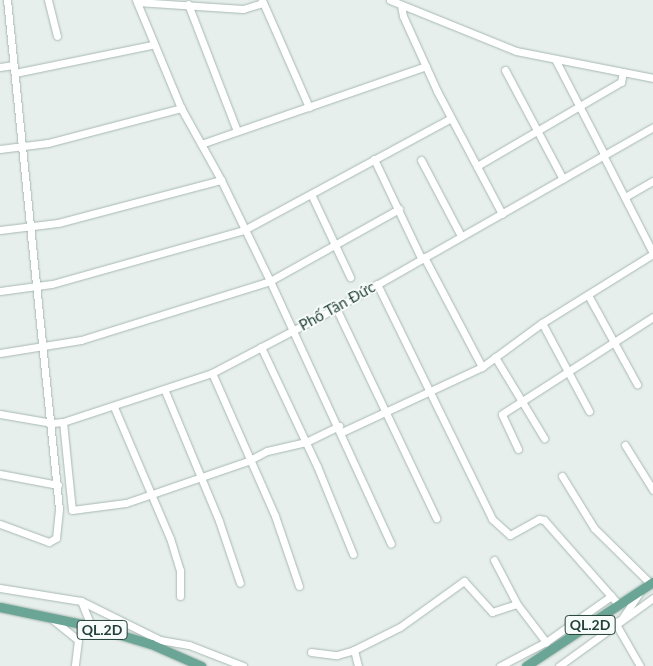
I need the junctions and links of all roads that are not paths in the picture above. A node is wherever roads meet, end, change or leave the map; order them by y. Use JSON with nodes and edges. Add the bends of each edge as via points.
{"nodes":[{"id":1,"x":48,"y":0,"type":"edge"},
{"id":2,"x":390,"y":0,"type":"edge"},
{"id":3,"x":136,"y":1,"type":"edge"},
{"id":4,"x":262,"y":2,"type":"edge"},
{"id":5,"x":5,"y":3,"type":"edge"},
{"id":6,"x":188,"y":4,"type":"junction"},
{"id":7,"x":401,"y":5,"type":"junction"},
{"id":8,"x":57,"y":36,"type":"dead end"},
{"id":9,"x":152,"y":45,"type":"junction"},
{"id":10,"x":555,"y":59,"type":"junction"},
{"id":11,"x":14,"y":65,"type":"junction"},
{"id":12,"x":426,"y":66,"type":"junction"},
{"id":13,"x":0,"y":67,"type":"edge"},
{"id":14,"x":505,"y":70,"type":"dead end"},
{"id":15,"x":623,"y":72,"type":"junction"},
{"id":16,"x":15,"y":73,"type":"junction"},
{"id":17,"x":653,"y":78,"type":"edge"},
{"id":18,"x":579,"y":106,"type":"junction"},
{"id":19,"x":309,"y":107,"type":"junction"},
{"id":20,"x":181,"y":108,"type":"junction"},
{"id":21,"x":451,"y":118,"type":"junction"},
{"id":22,"x":653,"y":127,"type":"edge"},
{"id":23,"x":537,"y":130,"type":"junction"},
{"id":24,"x":236,"y":131,"type":"junction"},
{"id":25,"x":201,"y":144,"type":"junction"},
{"id":26,"x":20,"y":147,"type":"junction"},
{"id":27,"x":0,"y":149,"type":"edge"},
{"id":28,"x":603,"y":155,"type":"junction"},
{"id":29,"x":374,"y":159,"type":"junction"},
{"id":30,"x":421,"y":160,"type":"dead end"},
{"id":31,"x":477,"y":166,"type":"junction"},
{"id":32,"x":563,"y":178,"type":"junction"},
{"id":33,"x":221,"y":180,"type":"junction"},
{"id":34,"x":653,"y":181,"type":"edge"},
{"id":35,"x":311,"y":194,"type":"junction"},
{"id":36,"x":625,"y":197,"type":"junction"},
{"id":37,"x":399,"y":209,"type":"junction"},
{"id":38,"x":502,"y":214,"type":"junction"},
{"id":39,"x":29,"y":227,"type":"junction"},
{"id":40,"x":0,"y":230,"type":"edge"},
{"id":41,"x":244,"y":230,"type":"junction"},
{"id":42,"x":460,"y":236,"type":"junction"},
{"id":43,"x":335,"y":245,"type":"junction"},
{"id":44,"x":653,"y":253,"type":"edge"},
{"id":45,"x":422,"y":258,"type":"junction"},
{"id":46,"x":350,"y":277,"type":"dead end"},
{"id":47,"x":270,"y":281,"type":"junction"},
{"id":48,"x":377,"y":284,"type":"junction"},
{"id":49,"x":35,"y":287,"type":"junction"},
{"id":50,"x":0,"y":291,"type":"edge"},
{"id":51,"x":588,"y":295,"type":"junction"},
{"id":52,"x":336,"y":308,"type":"junction"},
{"id":53,"x":653,"y":317,"type":"edge"},
{"id":54,"x":542,"y":323,"type":"junction"},
{"id":55,"x":293,"y":331,"type":"junction"},
{"id":56,"x":614,"y":342,"type":"junction"},
{"id":57,"x":261,"y":347,"type":"junction"},
{"id":58,"x":42,"y":348,"type":"junction"},
{"id":59,"x":0,"y":352,"type":"edge"},
{"id":60,"x":495,"y":357,"type":"junction"},
{"id":61,"x":482,"y":367,"type":"junction"},
{"id":62,"x":212,"y":373,"type":"junction"},
{"id":63,"x":568,"y":373,"type":"junction"},
{"id":64,"x":637,"y":384,"type":"dead end"},
{"id":65,"x":429,"y":390,"type":"junction"},
{"id":66,"x":165,"y":391,"type":"junction"},
{"id":67,"x":522,"y":402,"type":"junction"},
{"id":68,"x":114,"y":408,"type":"junction"},
{"id":69,"x":387,"y":410,"type":"junction"},
{"id":70,"x":589,"y":411,"type":"dead end"},
{"id":71,"x":0,"y":414,"type":"edge"},
{"id":72,"x":63,"y":422,"type":"junction"},
{"id":73,"x":52,"y":423,"type":"junction"},
{"id":74,"x":340,"y":429,"type":"junction"},
{"id":75,"x":544,"y":438,"type":"dead end"},
{"id":76,"x":306,"y":442,"type":"junction"},
{"id":77,"x":625,"y":445,"type":"dead end"},
{"id":78,"x":518,"y":448,"type":"dead end"},
{"id":79,"x":248,"y":460,"type":"junction"},
{"id":80,"x":0,"y":474,"type":"edge"},
{"id":81,"x":200,"y":476,"type":"junction"},
{"id":82,"x":562,"y":476,"type":"dead end"},
{"id":83,"x":58,"y":485,"type":"junction"},
{"id":84,"x":653,"y":490,"type":"edge"},
{"id":85,"x":152,"y":493,"type":"junction"},
{"id":86,"x":59,"y":510,"type":"junction"},
{"id":87,"x":72,"y":510,"type":"junction"},
{"id":88,"x":436,"y":518,"type":"dead end"},
{"id":89,"x":0,"y":524,"type":"edge"},
{"id":90,"x":391,"y":544,"type":"dead end"},
{"id":91,"x":353,"y":554,"type":"dead end"},
{"id":92,"x":494,"y":560,"type":"dead end"},
{"id":93,"x":652,"y":582,"type":"edge"},
{"id":94,"x":240,"y":583,"type":"dead end"},
{"id":95,"x":299,"y":586,"type":"dead end"},
{"id":96,"x":0,"y":588,"type":"edge"},
{"id":97,"x":641,"y":590,"type":"junction"},
{"id":98,"x":180,"y":596,"type":"dead end"},
{"id":99,"x":611,"y":596,"type":"junction"},
{"id":100,"x":653,"y":598,"type":"edge"},
{"id":101,"x":81,"y":601,"type":"junction"},
{"id":102,"x":517,"y":604,"type":"junction"},
{"id":103,"x":619,"y":605,"type":"junction"},
{"id":104,"x":0,"y":607,"type":"edge"},
{"id":105,"x":50,"y":618,"type":"junction"},
{"id":106,"x":620,"y":623,"type":"junction"},
{"id":107,"x":91,"y":626,"type":"junction"},
{"id":108,"x":584,"y":630,"type":"junction"},
{"id":109,"x":546,"y":642,"type":"junction"},
{"id":110,"x":159,"y":644,"type":"junction"},
{"id":111,"x":536,"y":648,"type":"junction"},
{"id":112,"x":354,"y":650,"type":"junction"},
{"id":113,"x":310,"y":652,"type":"dead end"},
{"id":114,"x":183,"y":662,"type":"edge"},
{"id":115,"x":75,"y":666,"type":"edge"},
{"id":116,"x":201,"y":666,"type":"edge"},
{"id":117,"x":243,"y":666,"type":"edge"},
{"id":118,"x":358,"y":666,"type":"edge"},
{"id":119,"x":500,"y":666,"type":"edge"},
{"id":120,"x":524,"y":666,"type":"edge"},
{"id":121,"x":559,"y":666,"type":"edge"},
{"id":122,"x":640,"y":666,"type":"edge"}],
"edges":[{"from":1,"to":8,"type":"street"},
{"from":2,"to":7,"type":"street"},
{"from":3,"to":6,"type":"street"},
{"from":3,"to":9,"type":"street"},
{"from":4,"to":6,"type":"street","via":[[243,9]]},
{"from":4,"to":19,"type":"street"},
{"from":5,"to":11,"type":"street"},
{"from":6,"to":24,"type":"street"},
{"from":7,"to":10,"type":"street","via":[[498,46]]},
{"from":7,"to":12,"type":"street"},
{"from":9,"to":16,"type":"street"},
{"from":9,"to":20,"type":"street"},
{"from":10,"to":15,"type":"street"},
{"from":10,"to":18,"type":"street"},
{"from":11,"to":13,"type":"street"},
{"from":11,"to":16,"type":"street"},
{"from":12,"to":19,"type":"street"},
{"from":12,"to":21,"type":"street"},
{"from":14,"to":23,"type":"street"},
{"from":15,"to":17,"type":"street"},
{"from":15,"to":18,"type":"street","via":[[621,82]]},
{"from":16,"to":26,"type":"street"},
{"from":18,"to":23,"type":"street"},
{"from":18,"to":28,"type":"street"},
{"from":19,"to":24,"type":"street"},
{"from":20,"to":25,"type":"street"},
{"from":20,"to":26,"type":"street","via":[[48,143]]},
{"from":21,"to":29,"type":"street"},
{"from":21,"to":31,"type":"street"},
{"from":22,"to":28,"type":"street","name":"Phố Tân Đức"},
{"from":23,"to":31,"type":"street"},
{"from":23,"to":32,"type":"street"},
{"from":24,"to":25,"type":"street"},
{"from":25,"to":33,"type":"street"},
{"from":26,"to":27,"type":"street"},
{"from":26,"to":39,"type":"street"},
{"from":28,"to":32,"type":"street","name":"Phố Tân Đức"},
{"from":28,"to":36,"type":"street"},
{"from":29,"to":35,"type":"street"},
{"from":29,"to":37,"type":"street"},
{"from":30,"to":42,"type":"street"},
{"from":31,"to":38,"type":"street"},
{"from":32,"to":38,"type":"street","name":"Phố Tân Đức"},
{"from":33,"to":39,"type":"street","via":[[100,213]]},
{"from":33,"to":41,"type":"street"},
{"from":34,"to":36,"type":"street"},
{"from":35,"to":41,"type":"street"},
{"from":35,"to":43,"type":"street"},
{"from":36,"to":44,"type":"street"},
{"from":37,"to":43,"type":"street"},
{"from":37,"to":45,"type":"street"},
{"from":38,"to":42,"type":"street","name":"Phố Tân Đức"},
{"from":39,"to":40,"type":"street"},
{"from":39,"to":49,"type":"street"},
{"from":41,"to":47,"type":"street"},
{"from":41,"to":49,"type":"street"},
{"from":42,"to":45,"type":"street","name":"Phố Tân Đức"},
{"from":43,"to":46,"type":"street"},
{"from":43,"to":47,"type":"street"},
{"from":44,"to":51,"type":"street"},
{"from":45,"to":48,"type":"street","name":"Phố Tân Đức"},
{"from":45,"to":61,"type":"street"},
{"from":47,"to":55,"type":"street"},
{"from":47,"to":58,"type":"street","via":[[81,340]]},
{"from":48,"to":52,"type":"street","name":"Phố Tân Đức"},
{"from":48,"to":65,"type":"street"},
{"from":49,"to":50,"type":"street"},
{"from":49,"to":58,"type":"street"},
{"from":51,"to":54,"type":"street"},
{"from":51,"to":56,"type":"street"},
{"from":52,"to":55,"type":"street","name":"Phố Tân Đức"},
{"from":52,"to":69,"type":"street"},
{"from":53,"to":56,"type":"street"},
{"from":54,"to":60,"type":"street"},
{"from":54,"to":63,"type":"street"},
{"from":55,"to":57,"type":"street","name":"Phố Tân Đức"},
{"from":55,"to":74,"type":"street"},
{"from":56,"to":63,"type":"street"},
{"from":56,"to":64,"type":"street"},
{"from":57,"to":62,"type":"street","name":"Phố Tân Đức"},
{"from":57,"to":76,"type":"street"},
{"from":58,"to":59,"type":"street"},
{"from":58,"to":73,"type":"street"},
{"from":60,"to":61,"type":"street"},
{"from":60,"to":67,"type":"street"},
{"from":61,"to":65,"type":"street"},
{"from":62,"to":66,"type":"street","name":"Phố Tân Đức"},
{"from":62,"to":79,"type":"street"},
{"from":63,"to":67,"type":"street"},
{"from":63,"to":70,"type":"street"},
{"from":65,"to":69,"type":"street"},
{"from":65,"to":99,"type":"street","via":[[492,519],[510,535],[539,519],[544,520]]},
{"from":66,"to":68,"type":"street","name":"Phố Tân Đức"},
{"from":66,"to":81,"type":"street"},
{"from":67,"to":75,"type":"street"},
{"from":67,"to":78,"type":"street","via":[[501,418]]},
{"from":68,"to":72,"type":"street","name":"Phố Tân Đức"},
{"from":68,"to":85,"type":"street"},
{"from":69,"to":74,"type":"street"},
{"from":69,"to":88,"type":"street"},
{"from":71,"to":73,"type":"street","name":"Phố Tân Đức"},
{"from":72,"to":73,"type":"street","name":"Phố Tân Đức"},
{"from":72,"to":87,"type":"street"},
{"from":73,"to":83,"type":"street"},
{"from":74,"to":76,"type":"street"},
{"from":74,"to":90,"type":"street"},
{"from":76,"to":79,"type":"street","via":[[271,450]]},
{"from":76,"to":91,"type":"street"},
{"from":77,"to":84,"type":"street"},
{"from":79,"to":81,"type":"street"},
{"from":79,"to":95,"type":"street","via":[[275,516]]},
{"from":80,"to":83,"type":"street"},
{"from":81,"to":85,"type":"street"},
{"from":81,"to":94,"type":"street"},
{"from":82,"to":93,"type":"street","via":[[594,528]]},
{"from":83,"to":86,"type":"street"},
{"from":85,"to":87,"type":"street","via":[[110,507]]},
{"from":85,"to":98,"type":"street","via":[[180,570]]},
{"from":86,"to":87,"type":"street"},
{"from":86,"to":89,"type":"street","via":[[56,538],[50,542]]},
{"from":92,"to":102,"type":"street"},
{"from":93,"to":97,"type":"main road","number":"QL.2D"},
{"from":96,"to":101,"type":"street"},
{"from":97,"to":103,"type":"main road","number":"QL.2D"},
{"from":97,"to":106,"type":"street"},
{"from":99,"to":103,"type":"street"},
{"from":99,"to":109,"type":"street"},
{"from":100,"to":106,"type":"street"},
{"from":101,"to":107,"type":"street"},
{"from":101,"to":110,"type":"street"},
{"from":102,"to":109,"type":"street"},
{"from":102,"to":112,"type":"street","via":[[492,612],[464,582],[400,627]]},
{"from":103,"to":108,"type":"main road","number":"QL.2D"},
{"from":104,"to":105,"type":"main road","number":"QL.2D"},
{"from":105,"to":107,"type":"main road","number":"QL.2D"},
{"from":105,"to":115,"type":"street","via":[[78,640]]},
{"from":106,"to":108,"type":"street"},
{"from":106,"to":121,"type":"street"},
{"from":106,"to":122,"type":"street"},
{"from":107,"to":110,"type":"main road","number":"QL.2D"},
{"from":108,"to":120,"type":"main road","number":"QL.2D"},
{"from":109,"to":111,"type":"street"},
{"from":110,"to":114,"type":"main road","number":"QL.2D"},
{"from":110,"to":117,"type":"street","via":[[188,645]]},
{"from":111,"to":119,"type":"street"},
{"from":111,"to":120,"type":"street"},
{"from":112,"to":113,"type":"street","via":[[337,655]]},
{"from":112,"to":118,"type":"street"},
{"from":114,"to":116,"type":"main road","number":"QL.2D"}]}
